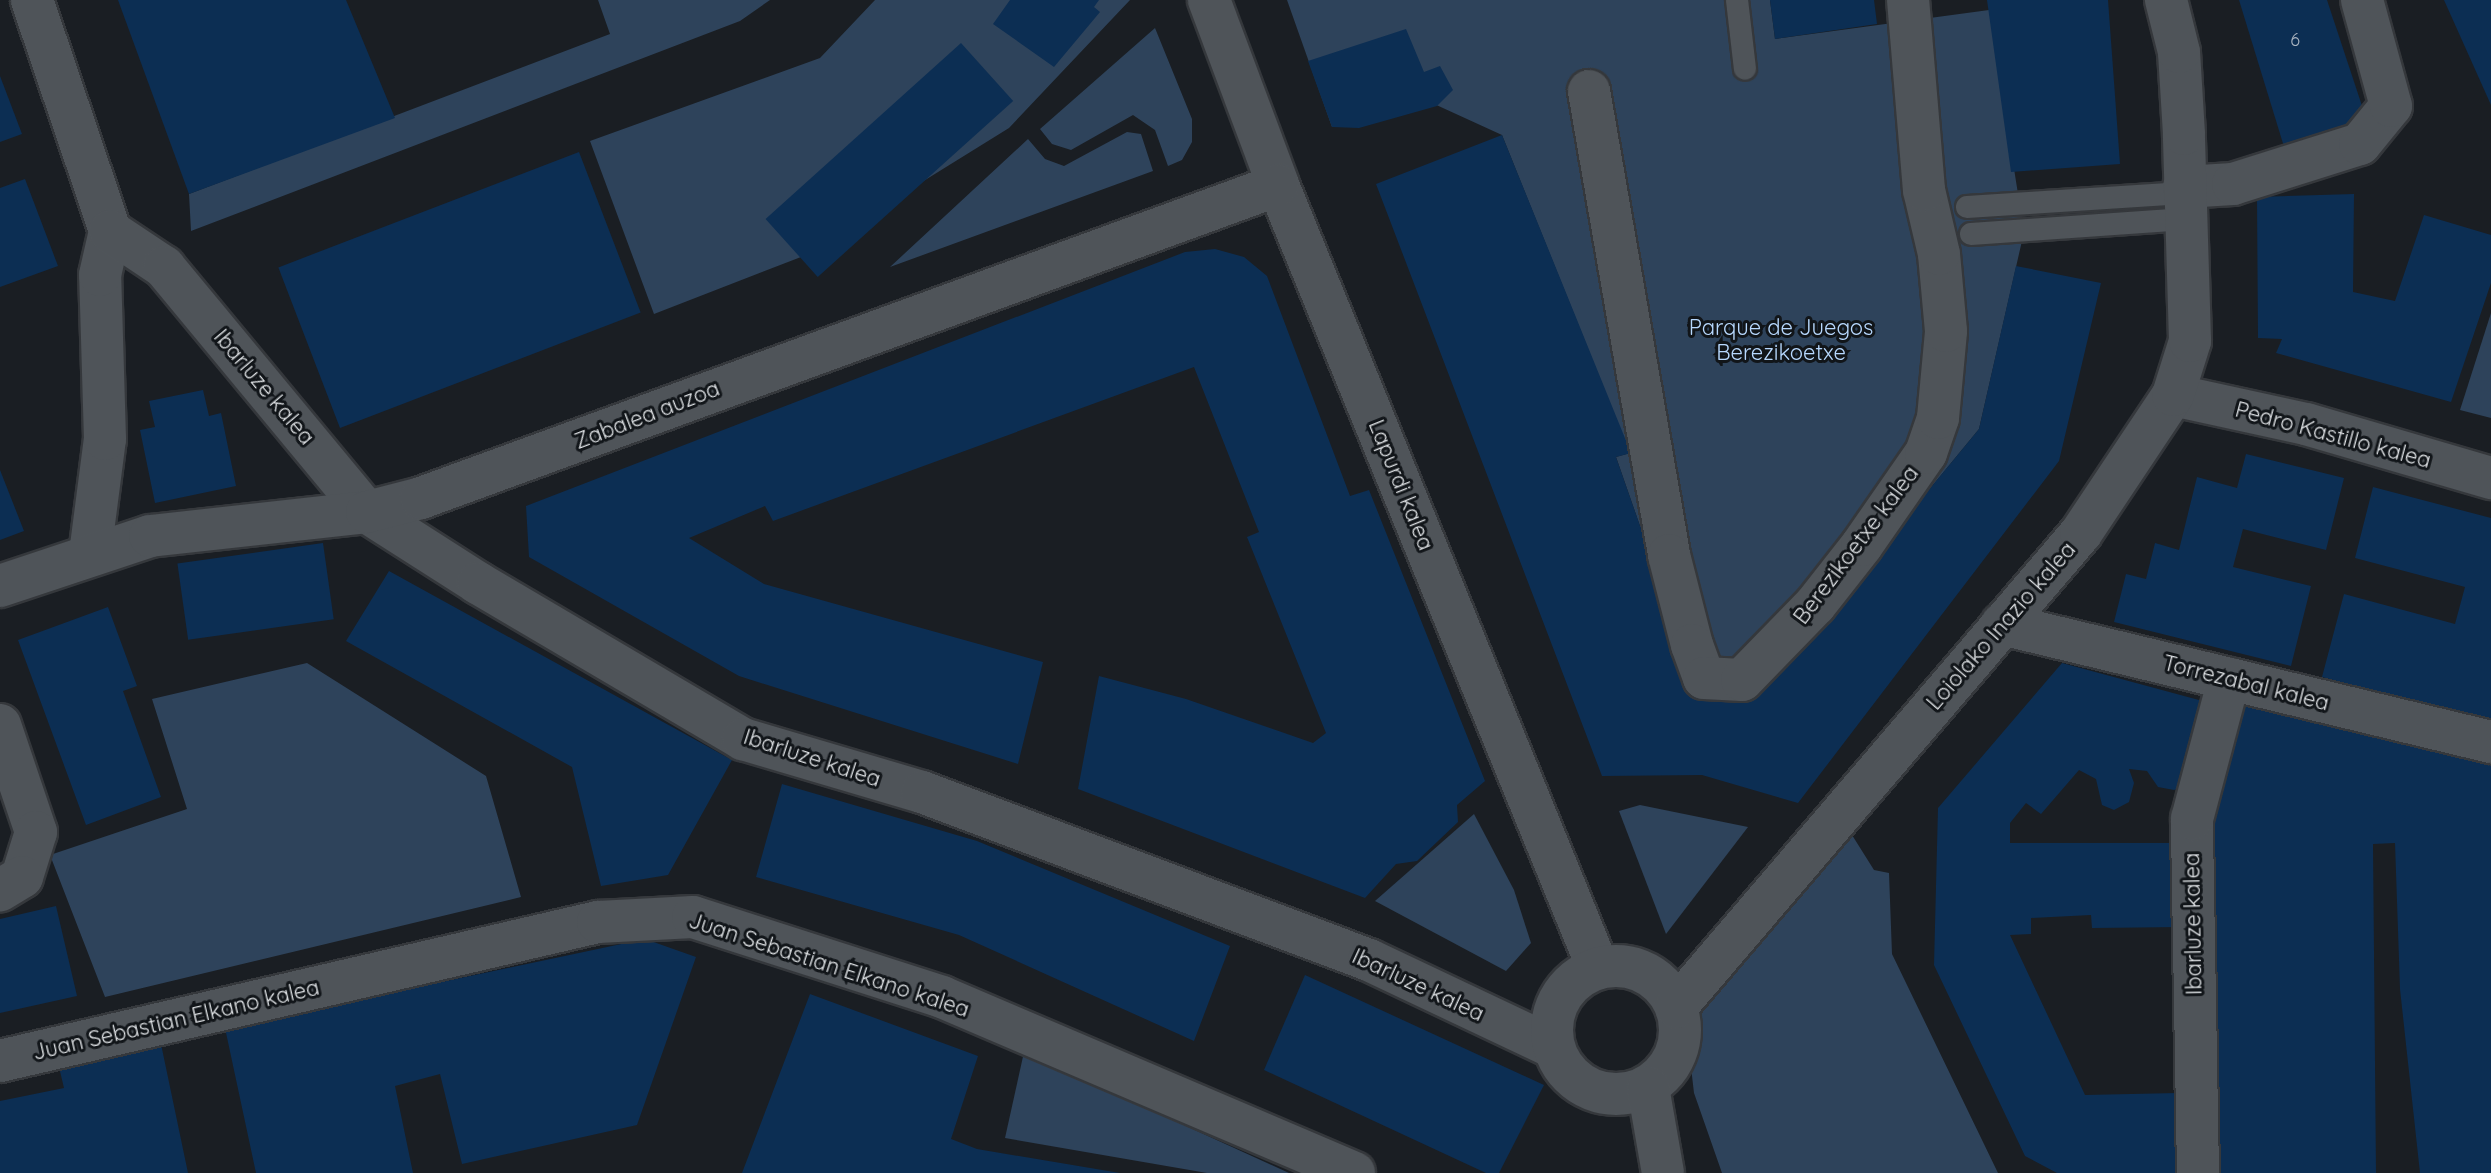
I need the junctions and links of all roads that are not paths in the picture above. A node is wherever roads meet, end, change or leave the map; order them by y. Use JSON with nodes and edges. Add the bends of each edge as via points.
{"nodes":[{"id":1,"x":32,"y":0,"type":"edge"},
{"id":2,"x":1209,"y":0,"type":"edge"},
{"id":3,"x":1737,"y":0,"type":"edge"},
{"id":4,"x":1908,"y":0,"type":"edge"},
{"id":5,"x":2166,"y":0,"type":"edge"},
{"id":6,"x":2362,"y":0,"type":"edge"},
{"id":7,"x":1745,"y":69,"type":"dead end"},
{"id":8,"x":1589,"y":91,"type":"dead end"},
{"id":9,"x":1278,"y":185,"type":"junction"},
{"id":10,"x":2184,"y":200,"type":"junction"},
{"id":11,"x":1967,"y":207,"type":"dead end"},
{"id":12,"x":110,"y":231,"type":"junction"},
{"id":13,"x":1971,"y":234,"type":"dead end"},
{"id":14,"x":2173,"y":395,"type":"junction"},
{"id":15,"x":2491,"y":478,"type":"edge"},
{"id":16,"x":367,"y":512,"type":"junction"},
{"id":17,"x":90,"y":554,"type":"junction"},
{"id":18,"x":0,"y":586,"type":"edge"},
{"id":19,"x":2002,"y":624,"type":"junction"},
{"id":20,"x":2229,"y":679,"type":"junction"},
{"id":21,"x":0,"y":725,"type":"edge"},
{"id":22,"x":2491,"y":742,"type":"edge"},
{"id":23,"x":0,"y":890,"type":"edge"},
{"id":24,"x":1598,"y":968,"type":"junction"},
{"id":25,"x":1676,"y":1007,"type":"junction"},
{"id":26,"x":1553,"y":1047,"type":"junction"},
{"id":27,"x":0,"y":1061,"type":"edge"},
{"id":28,"x":1648,"y":1087,"type":"junction"},
{"id":29,"x":1660,"y":1155,"type":"edge"},
{"id":30,"x":1354,"y":1173,"type":"edge"},
{"id":31,"x":1684,"y":1173,"type":"edge"},
{"id":32,"x":2198,"y":1173,"type":"edge"}],
"edges":[{"from":1,"to":12,"type":"street"},
{"from":2,"to":9,"type":"street","name":"Lapurdi kalea"},
{"from":3,"to":7,"type":"lane"},
{"from":4,"to":8,"type":"street","name":"Berezikoetxe kalea","via":[[1924,190],[1939,254],[1946,331],[1938,418],[1926,453],[1862,545],[1815,605],[1742,680],[1704,678],[1692,645],[1669,555]]},
{"from":5,"to":10,"type":"street","name":"Loiolako Inazio kalea","via":[[2179,52]]},
{"from":6,"to":10,"type":"street","via":[[2391,106],[2360,144]]},
{"from":9,"to":16,"type":"street","name":"Zabalea auzoa","via":[[867,331],[480,479]]},
{"from":9,"to":24,"type":"street","name":"Lapurdi kalea"},
{"from":10,"to":11,"type":"lane"},
{"from":10,"to":13,"type":"lane"},
{"from":10,"to":14,"type":"street","name":"Loiolako Inazio kalea","via":[[2190,341]]},
{"from":12,"to":16,"type":"street","name":"Ibarluze kalea","via":[[164,267]]},
{"from":12,"to":17,"type":"street","via":[[100,275],[105,439]]},
{"from":14,"to":15,"type":"street","name":"Pedro Kastillo kalea","via":[[2306,424]]},
{"from":14,"to":19,"type":"street","name":"Loiolako Inazio kalea","via":[[2081,533]]},
{"from":16,"to":17,"type":"street","name":"Zabalea auzoa","via":[[150,536]]},
{"from":16,"to":26,"type":"street","name":"Ibarluze kalea","via":[[743,739],[922,792],[1369,960]]},
{"from":17,"to":18,"type":"street","name":"Zabalea auzoa"},
{"from":19,"to":20,"type":"street","name":"Torrezabal kalea"},
{"from":19,"to":25,"type":"street","name":"Loiolako Inazio kalea"},
{"from":20,"to":22,"type":"street","name":"Torrezabal kalea"},
{"from":20,"to":32,"type":"street","name":"Ibarluze kalea","via":[[2192,819]]},
{"from":21,"to":23,"type":"street","via":[[36,832],[22,877]]},
{"from":24,"to":25,"type":"street","via":[[1636,969],[1667,991]]},
{"from":24,"to":26,"type":"street","via":[[1566,990],[1555,1008]]},
{"from":25,"to":28,"type":"street","via":[[1681,1024],[1676,1052]]},
{"from":26,"to":28,"type":"street","via":[[1568,1073],[1591,1090],[1629,1094]]},
{"from":27,"to":30,"type":"street","name":"Juan Sebastian Elkano kalea","via":[[598,922],[693,917],[942,997]]},
{"from":28,"to":29,"type":"street"},
{"from":29,"to":31,"type":"street"}]}
